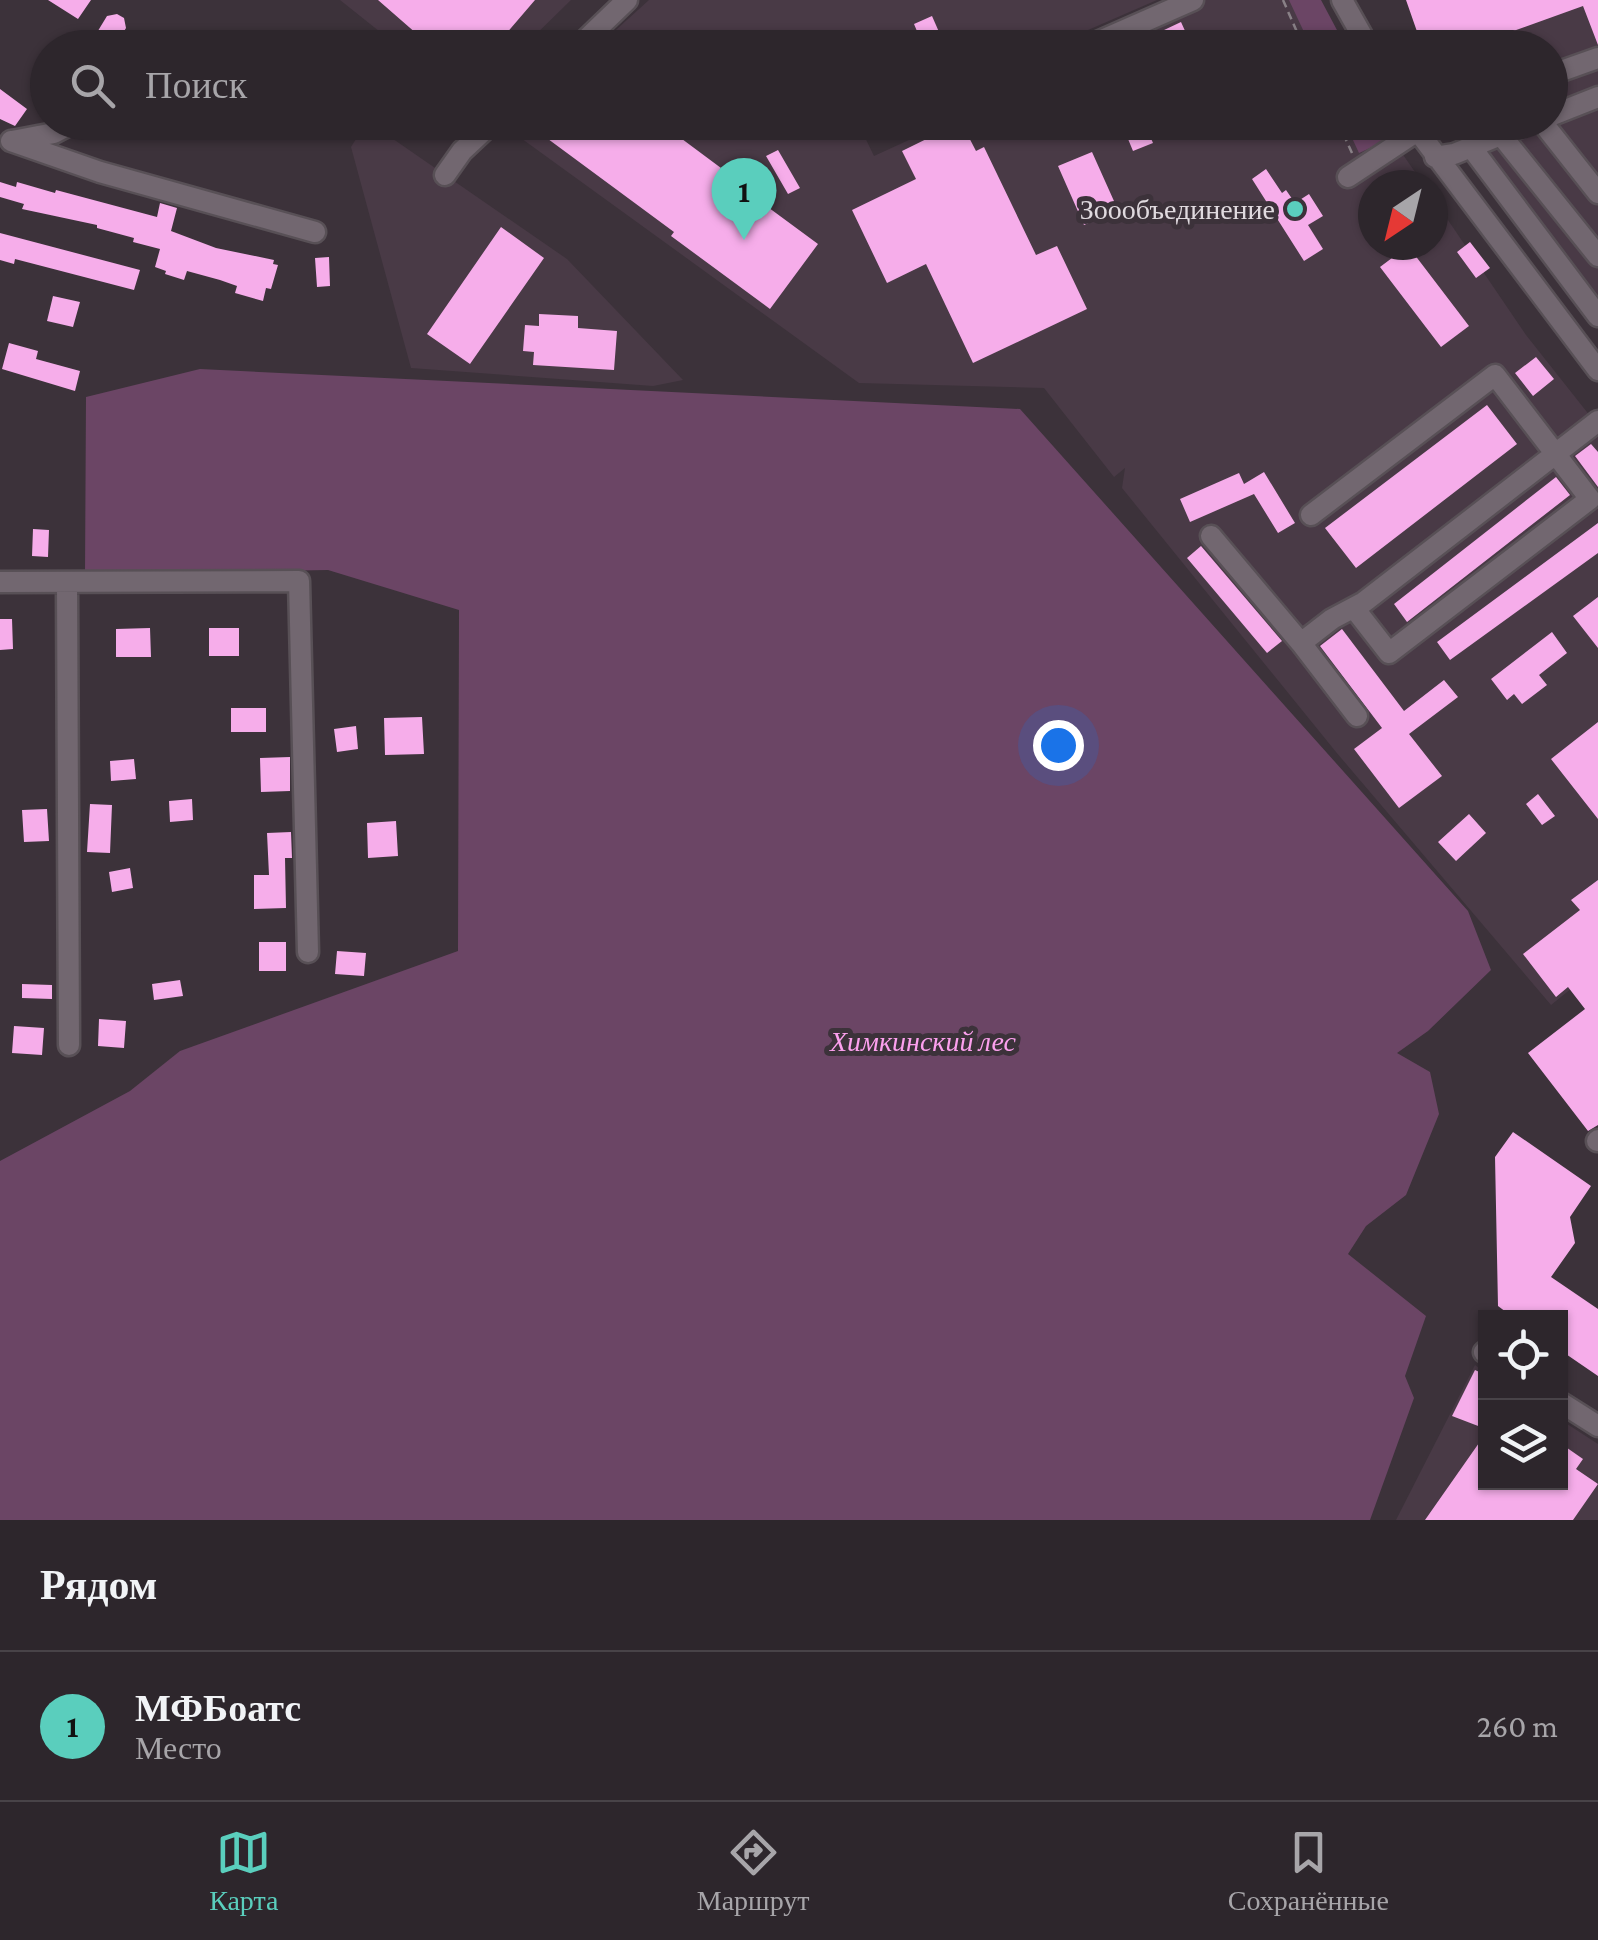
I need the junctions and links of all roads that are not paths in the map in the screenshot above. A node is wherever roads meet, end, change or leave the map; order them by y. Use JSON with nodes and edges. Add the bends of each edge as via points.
{"nodes":[{"id":1,"x":627,"y":0,"type":"edge"},
{"id":2,"x":1193,"y":0,"type":"edge"},
{"id":3,"x":1342,"y":0,"type":"edge"},
{"id":4,"x":595,"y":30,"type":"edge"},
{"id":5,"x":1125,"y":30,"type":"edge"},
{"id":6,"x":1359,"y":30,"type":"edge"},
{"id":7,"x":1598,"y":58,"type":"edge"},
{"id":8,"x":1568,"y":69,"type":"edge"},
{"id":9,"x":1598,"y":97,"type":"edge"},
{"id":10,"x":1568,"y":109,"type":"edge"},
{"id":11,"x":30,"y":137,"type":"edge"},
{"id":12,"x":474,"y":140,"type":"edge"},
{"id":13,"x":1397,"y":140,"type":"edge"},
{"id":14,"x":1422,"y":140,"type":"edge"},
{"id":15,"x":1488,"y":140,"type":"edge"},
{"id":16,"x":1505,"y":140,"type":"edge"},
{"id":17,"x":1556,"y":140,"type":"edge"},
{"id":18,"x":5,"y":141,"type":"edge"},
{"id":19,"x":1471,"y":147,"type":"junction"},
{"id":20,"x":1435,"y":158,"type":"junction"},
{"id":21,"x":1354,"y":174,"type":"road end"},
{"id":22,"x":445,"y":175,"type":"dead end"},
{"id":23,"x":1598,"y":193,"type":"edge"},
{"id":24,"x":315,"y":232,"type":"dead end"},
{"id":25,"x":1598,"y":256,"type":"edge"},
{"id":26,"x":1598,"y":316,"type":"edge"},
{"id":27,"x":1598,"y":370,"type":"edge"},
{"id":28,"x":1598,"y":422,"type":"edge"},
{"id":29,"x":1556,"y":454,"type":"junction"},
{"id":30,"x":1311,"y":516,"type":"dead end"},
{"id":31,"x":1211,"y":536,"type":"dead end"},
{"id":32,"x":0,"y":582,"type":"edge"},
{"id":33,"x":67,"y":582,"type":"junction"},
{"id":34,"x":1354,"y":608,"type":"junction"},
{"id":35,"x":1300,"y":642,"type":"junction"},
{"id":36,"x":1357,"y":716,"type":"dead end"},
{"id":37,"x":308,"y":952,"type":"dead end"},
{"id":38,"x":69,"y":1046,"type":"dead end"},
{"id":39,"x":1568,"y":1407,"type":"edge"},
{"id":40,"x":1598,"y":1426,"type":"edge"}],
"edges":[{"from":1,"to":4,"type":"street"},
{"from":2,"to":5,"type":"street"},
{"from":3,"to":6,"type":"street"},
{"from":7,"to":8,"type":"street"},
{"from":9,"to":10,"type":"street"},
{"from":11,"to":18,"type":"street"},
{"from":12,"to":22,"type":"street"},
{"from":13,"to":21,"type":"street"},
{"from":14,"to":20,"type":"street"},
{"from":15,"to":19,"type":"street"},
{"from":16,"to":25,"type":"street"},
{"from":17,"to":23,"type":"street"},
{"from":18,"to":24,"type":"street"},
{"from":19,"to":20,"type":"street"},
{"from":19,"to":26,"type":"street"},
{"from":20,"to":27,"type":"street"},
{"from":28,"to":29,"type":"street"},
{"from":29,"to":30,"type":"street","via":[[1495,375]]},
{"from":29,"to":34,"type":"street"},
{"from":29,"to":34,"type":"street","via":[[1590,499],[1404,642],[1389,653]]},
{"from":31,"to":35,"type":"street"},
{"from":32,"to":33,"type":"street"},
{"from":33,"to":37,"type":"street","via":[[299,581]]},
{"from":33,"to":38,"type":"street"},
{"from":34,"to":35,"type":"street"},
{"from":35,"to":36,"type":"street"},
{"from":39,"to":40,"type":"street"}]}
